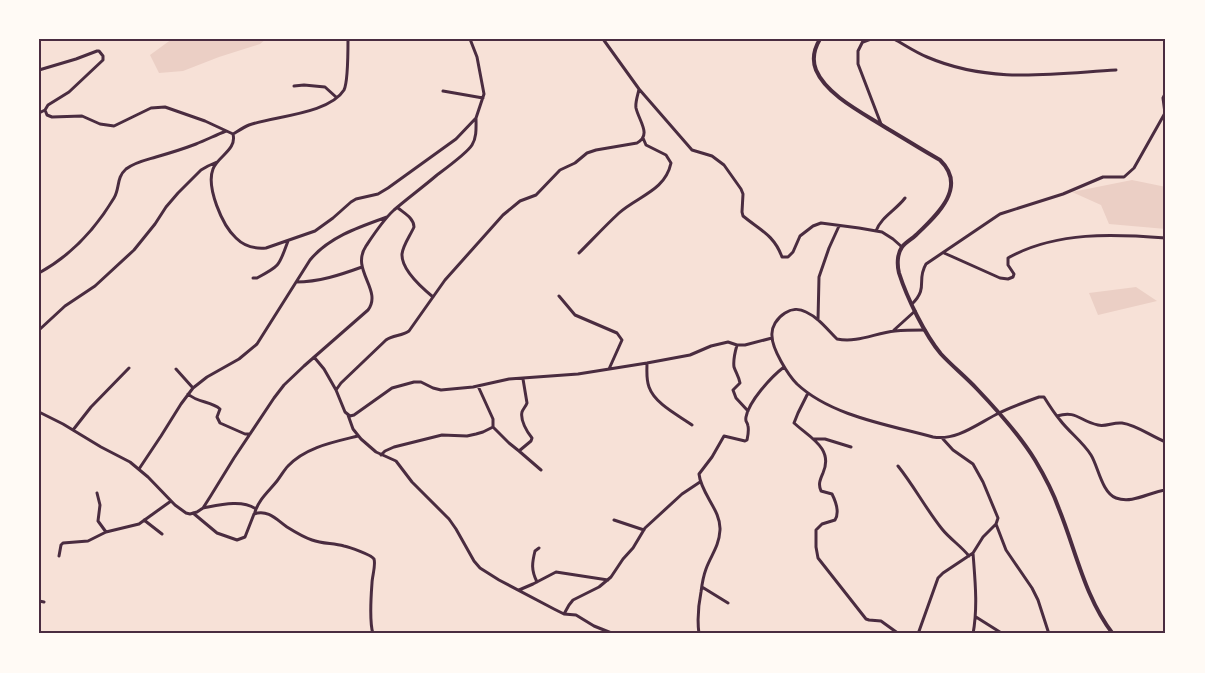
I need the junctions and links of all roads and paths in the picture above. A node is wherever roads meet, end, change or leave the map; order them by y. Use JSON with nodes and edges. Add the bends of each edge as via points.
{"nodes":[{"id":1,"x":348,"y":39,"type":"edge"},
{"id":2,"x":470,"y":39,"type":"edge"},
{"id":3,"x":603,"y":39,"type":"edge"},
{"id":4,"x":820,"y":39,"type":"edge"},
{"id":5,"x":871,"y":39,"type":"edge"},
{"id":6,"x":894,"y":39,"type":"edge"},
{"id":7,"x":863,"y":41,"type":"edge"},
{"id":8,"x":39,"y":70,"type":"edge"},
{"id":9,"x":1116,"y":70,"type":"dead end"},
{"id":10,"x":294,"y":86,"type":"dead end"},
{"id":11,"x":639,"y":89,"type":"junction"},
{"id":12,"x":443,"y":91,"type":"dead end"},
{"id":13,"x":1166,"y":92,"type":"edge"},
{"id":14,"x":336,"y":97,"type":"junction"},
{"id":15,"x":483,"y":98,"type":"junction"},
{"id":16,"x":45,"y":110,"type":"junction"},
{"id":17,"x":39,"y":113,"type":"edge"},
{"id":18,"x":476,"y":118,"type":"junction"},
{"id":19,"x":881,"y":124,"type":"junction"},
{"id":20,"x":228,"y":130,"type":"junction"},
{"id":21,"x":233,"y":134,"type":"junction"},
{"id":22,"x":644,"y":138,"type":"junction"},
{"id":23,"x":217,"y":162,"type":"junction"},
{"id":24,"x":905,"y":198,"type":"dead end"},
{"id":25,"x":398,"y":208,"type":"junction"},
{"id":26,"x":388,"y":217,"type":"junction"},
{"id":27,"x":839,"y":226,"type":"junction"},
{"id":28,"x":876,"y":231,"type":"junction"},
{"id":29,"x":1166,"y":238,"type":"edge"},
{"id":30,"x":288,"y":241,"type":"junction"},
{"id":31,"x":902,"y":247,"type":"junction"},
{"id":32,"x":944,"y":253,"type":"junction"},
{"id":33,"x":579,"y":254,"type":"dead end"},
{"id":34,"x":362,"y":267,"type":"junction"},
{"id":35,"x":39,"y":273,"type":"edge"},
{"id":36,"x":253,"y":278,"type":"dead end"},
{"id":37,"x":296,"y":282,"type":"junction"},
{"id":38,"x":559,"y":296,"type":"dead end"},
{"id":39,"x":433,"y":297,"type":"junction"},
{"id":40,"x":912,"y":304,"type":"junction"},
{"id":41,"x":915,"y":311,"type":"junction"},
{"id":42,"x":818,"y":320,"type":"junction"},
{"id":43,"x":39,"y":330,"type":"edge"},
{"id":44,"x":925,"y":330,"type":"junction"},
{"id":45,"x":893,"y":331,"type":"junction"},
{"id":46,"x":772,"y":338,"type":"junction"},
{"id":47,"x":737,"y":345,"type":"junction"},
{"id":48,"x":314,"y":357,"type":"junction"},
{"id":49,"x":646,"y":363,"type":"junction"},
{"id":50,"x":784,"y":367,"type":"junction"},
{"id":51,"x":129,"y":368,"type":"dead end"},
{"id":52,"x":176,"y":369,"type":"dead end"},
{"id":53,"x":609,"y":369,"type":"junction"},
{"id":54,"x":523,"y":379,"type":"junction"},
{"id":55,"x":478,"y":386,"type":"junction"},
{"id":56,"x":193,"y":388,"type":"junction"},
{"id":57,"x":336,"y":390,"type":"junction"},
{"id":58,"x":808,"y":393,"type":"junction"},
{"id":59,"x":188,"y":394,"type":"junction"},
{"id":60,"x":39,"y":412,"type":"edge"},
{"id":61,"x":748,"y":412,"type":"junction"},
{"id":62,"x":999,"y":413,"type":"junction"},
{"id":63,"x":348,"y":415,"type":"junction"},
{"id":64,"x":1057,"y":416,"type":"junction"},
{"id":65,"x":692,"y":425,"type":"dead end"},
{"id":66,"x":493,"y":427,"type":"junction"},
{"id":67,"x":73,"y":430,"type":"junction"},
{"id":68,"x":250,"y":434,"type":"junction"},
{"id":69,"x":358,"y":436,"type":"junction"},
{"id":70,"x":943,"y":438,"type":"junction"},
{"id":71,"x":814,"y":439,"type":"junction"},
{"id":72,"x":1166,"y":442,"type":"edge"},
{"id":73,"x":851,"y":447,"type":"dead end"},
{"id":74,"x":519,"y":451,"type":"junction"},
{"id":75,"x":381,"y":455,"type":"junction"},
{"id":76,"x":898,"y":466,"type":"dead end"},
{"id":77,"x":139,"y":469,"type":"junction"},
{"id":78,"x":541,"y":470,"type":"dead end"},
{"id":79,"x":700,"y":482,"type":"junction"},
{"id":80,"x":1166,"y":490,"type":"edge"},
{"id":81,"x":97,"y":493,"type":"dead end"},
{"id":82,"x":171,"y":501,"type":"junction"},
{"id":83,"x":203,"y":508,"type":"junction"},
{"id":84,"x":255,"y":512,"type":"junction"},
{"id":85,"x":193,"y":513,"type":"junction"},
{"id":86,"x":144,"y":520,"type":"junction"},
{"id":87,"x":614,"y":520,"type":"dead end"},
{"id":88,"x":996,"y":524,"type":"junction"},
{"id":89,"x":644,"y":530,"type":"junction"},
{"id":90,"x":106,"y":532,"type":"junction"},
{"id":91,"x":162,"y":534,"type":"dead end"},
{"id":92,"x":539,"y":548,"type":"dead end"},
{"id":93,"x":971,"y":555,"type":"junction"},
{"id":94,"x":59,"y":556,"type":"dead end"},
{"id":95,"x":608,"y":580,"type":"junction"},
{"id":96,"x":537,"y":582,"type":"junction"},
{"id":97,"x":702,"y":586,"type":"junction"},
{"id":98,"x":518,"y":590,"type":"junction"},
{"id":99,"x":39,"y":601,"type":"edge"},
{"id":100,"x":44,"y":602,"type":"dead end"},
{"id":101,"x":728,"y":603,"type":"dead end"},
{"id":102,"x":564,"y":614,"type":"junction"},
{"id":103,"x":976,"y":617,"type":"junction"},
{"id":104,"x":373,"y":634,"type":"edge"},
{"id":105,"x":614,"y":634,"type":"edge"},
{"id":106,"x":699,"y":634,"type":"edge"},
{"id":107,"x":899,"y":634,"type":"edge"},
{"id":108,"x":918,"y":634,"type":"edge"},
{"id":109,"x":973,"y":634,"type":"edge"},
{"id":110,"x":1003,"y":634,"type":"edge"},
{"id":111,"x":1049,"y":634,"type":"edge"},
{"id":112,"x":1113,"y":634,"type":"edge"}],
"edges":[{"from":1,"to":14,"type":"street","via":[[345,85]]},
{"from":2,"to":15,"type":"street","via":[[484,87]]},
{"from":3,"to":11,"type":"street"},
{"from":4,"to":19,"type":"main road","via":[[814,62],[820,78],[841,99]]},
{"from":5,"to":7,"type":"street"},
{"from":6,"to":9,"type":"street","via":[[928,58],[982,73],[1018,76]]},
{"from":7,"to":19,"type":"street","via":[[858,64]]},
{"from":8,"to":16,"type":"street","via":[[96,51],[103,56],[93,71]]},
{"from":10,"to":14,"type":"street","via":[[325,87]]},
{"from":11,"to":22,"type":"street","via":[[636,107]]},
{"from":11,"to":27,"type":"street","via":[[692,150],[712,156],[724,165],[743,194],[743,216],[774,241],[782,257],[788,257],[800,236],[813,226]]},
{"from":12,"to":15,"type":"street"},
{"from":13,"to":32,"type":"street","via":[[1165,113],[1129,174],[1103,177],[1007,211]]},
{"from":14,"to":21,"type":"street","via":[[316,109],[248,125]]},
{"from":15,"to":18,"type":"street"},
{"from":16,"to":17,"type":"street"},
{"from":16,"to":20,"type":"street","via":[[52,117],[82,116],[114,126],[151,108],[165,106]]},
{"from":18,"to":25,"type":"street","via":[[472,146]]},
{"from":18,"to":30,"type":"street","via":[[451,143],[388,188],[356,199],[318,228]]},
{"from":19,"to":31,"type":"main road","via":[[940,160],[951,176],[951,191],[945,204]]},
{"from":20,"to":21,"type":"street"},
{"from":20,"to":35,"type":"street","via":[[124,171],[116,195],[100,220],[79,244]]},
{"from":21,"to":23,"type":"street","via":[[232,145]]},
{"from":22,"to":33,"type":"street","via":[[645,145],[666,155],[671,163],[666,177],[621,212]]},
{"from":22,"to":39,"type":"street","via":[[637,143],[591,152],[560,170],[536,195],[520,201],[503,215]]},
{"from":23,"to":30,"type":"street","via":[[211,178],[214,201],[233,236],[260,249]]},
{"from":23,"to":43,"type":"street","via":[[201,170],[178,194],[129,255]]},
{"from":24,"to":28,"type":"street"},
{"from":25,"to":26,"type":"street"},
{"from":25,"to":39,"type":"street","via":[[414,224],[402,252],[403,262]]},
{"from":26,"to":34,"type":"street","via":[[361,254]]},
{"from":26,"to":37,"type":"street","via":[[329,242],[315,253]]},
{"from":27,"to":28,"type":"street"},
{"from":27,"to":42,"type":"street","via":[[819,277]]},
{"from":28,"to":31,"type":"street"},
{"from":29,"to":32,"type":"street","via":[[1065,238],[1008,258],[1014,274],[1008,279]]},
{"from":30,"to":36,"type":"street","via":[[277,266]]},
{"from":31,"to":40,"type":"main road","via":[[899,272]]},
{"from":32,"to":40,"type":"street","via":[[924,267],[921,293]]},
{"from":34,"to":37,"type":"street","via":[[315,281]]},
{"from":34,"to":48,"type":"street","via":[[372,305]]},
{"from":37,"to":56,"type":"street","via":[[256,344]]},
{"from":38,"to":53,"type":"street","via":[[575,315],[617,333],[622,340]]},
{"from":39,"to":57,"type":"street","via":[[407,333],[386,340]]},
{"from":40,"to":41,"type":"main road"},
{"from":41,"to":44,"type":"main road"},
{"from":41,"to":45,"type":"street"},
{"from":42,"to":45,"type":"street","via":[[840,340]]},
{"from":42,"to":46,"type":"street","via":[[799,309],[789,311],[776,322]]},
{"from":44,"to":45,"type":"street"},
{"from":44,"to":62,"type":"main road","via":[[940,352]]},
{"from":46,"to":47,"type":"street"},
{"from":46,"to":50,"type":"street"},
{"from":47,"to":49,"type":"street","via":[[728,342],[690,355]]},
{"from":47,"to":61,"type":"street","via":[[734,365],[740,383],[734,393]]},
{"from":48,"to":57,"type":"street"},
{"from":48,"to":68,"type":"street","via":[[284,385]]},
{"from":49,"to":53,"type":"street"},
{"from":49,"to":65,"type":"street","via":[[652,393]]},
{"from":50,"to":58,"type":"street"},
{"from":50,"to":61,"type":"street","via":[[767,382]]},
{"from":51,"to":67,"type":"street"},
{"from":52,"to":56,"type":"street"},
{"from":53,"to":54,"type":"street"},
{"from":54,"to":55,"type":"street"},
{"from":54,"to":74,"type":"street","via":[[527,406],[523,419],[532,438]]},
{"from":55,"to":63,"type":"street","via":[[441,390],[421,381],[406,383]]},
{"from":55,"to":66,"type":"street"},
{"from":56,"to":59,"type":"street"},
{"from":57,"to":63,"type":"street"},
{"from":58,"to":70,"type":"street","via":[[849,414]]},
{"from":58,"to":71,"type":"street","via":[[794,423]]},
{"from":59,"to":68,"type":"street","via":[[217,405],[220,423]]},
{"from":59,"to":77,"type":"street"},
{"from":60,"to":67,"type":"street"},
{"from":61,"to":79,"type":"street","via":[[747,440],[724,436],[701,470]]},
{"from":62,"to":64,"type":"street","via":[[1041,396]]},
{"from":62,"to":70,"type":"street"},
{"from":62,"to":112,"type":"main road","via":[[1029,451],[1051,491],[1086,585]]},
{"from":63,"to":69,"type":"street"},
{"from":64,"to":72,"type":"street","via":[[1070,413],[1106,426],[1124,423]]},
{"from":64,"to":80,"type":"street","via":[[1090,454],[1112,496],[1130,500]]},
{"from":66,"to":74,"type":"street"},
{"from":66,"to":75,"type":"street","via":[[467,436],[442,435],[394,447]]},
{"from":67,"to":77,"type":"street"},
{"from":68,"to":83,"type":"street"},
{"from":69,"to":75,"type":"street"},
{"from":69,"to":84,"type":"street","via":[[298,457],[261,499]]},
{"from":70,"to":88,"type":"street","via":[[979,473],[998,518]]},
{"from":71,"to":73,"type":"street"},
{"from":71,"to":107,"type":"street","via":[[825,457],[819,488],[832,495],[838,513],[835,520],[816,530],[818,558],[866,619],[881,621]]},
{"from":74,"to":78,"type":"street"},
{"from":75,"to":98,"type":"street","via":[[396,461],[449,519],[480,568]]},
{"from":76,"to":93,"type":"street","via":[[944,531]]},
{"from":77,"to":82,"type":"street"},
{"from":79,"to":89,"type":"street"},
{"from":79,"to":97,"type":"street","via":[[720,525],[718,544]]},
{"from":81,"to":90,"type":"street","via":[[98,521]]},
{"from":82,"to":85,"type":"street","via":[[186,513]]},
{"from":82,"to":86,"type":"street"},
{"from":83,"to":84,"type":"street","via":[[251,505]]},
{"from":83,"to":85,"type":"street"},
{"from":84,"to":85,"type":"street","via":[[245,537],[237,540],[217,533]]},
{"from":84,"to":104,"type":"street","via":[[267,513],[312,540],[346,546],[372,558]]},
{"from":86,"to":90,"type":"street"},
{"from":86,"to":91,"type":"street"},
{"from":87,"to":89,"type":"street"},
{"from":88,"to":93,"type":"street"},
{"from":88,"to":111,"type":"street","via":[[1006,550],[1038,600]]},
{"from":89,"to":95,"type":"street"},
{"from":90,"to":94,"type":"street","via":[[88,541],[63,543]]},
{"from":92,"to":96,"type":"street","via":[[535,551],[532,573]]},
{"from":93,"to":103,"type":"street"},
{"from":93,"to":108,"type":"street","via":[[938,578]]},
{"from":95,"to":96,"type":"street","via":[[556,572]]},
{"from":95,"to":102,"type":"street","via":[[573,600]]},
{"from":96,"to":98,"type":"street"},
{"from":97,"to":101,"type":"street"},
{"from":97,"to":106,"type":"street","via":[[697,612]]},
{"from":98,"to":102,"type":"street"},
{"from":99,"to":100,"type":"street"},
{"from":102,"to":105,"type":"street","via":[[576,615]]},
{"from":103,"to":109,"type":"street"},
{"from":103,"to":110,"type":"street"}]}
